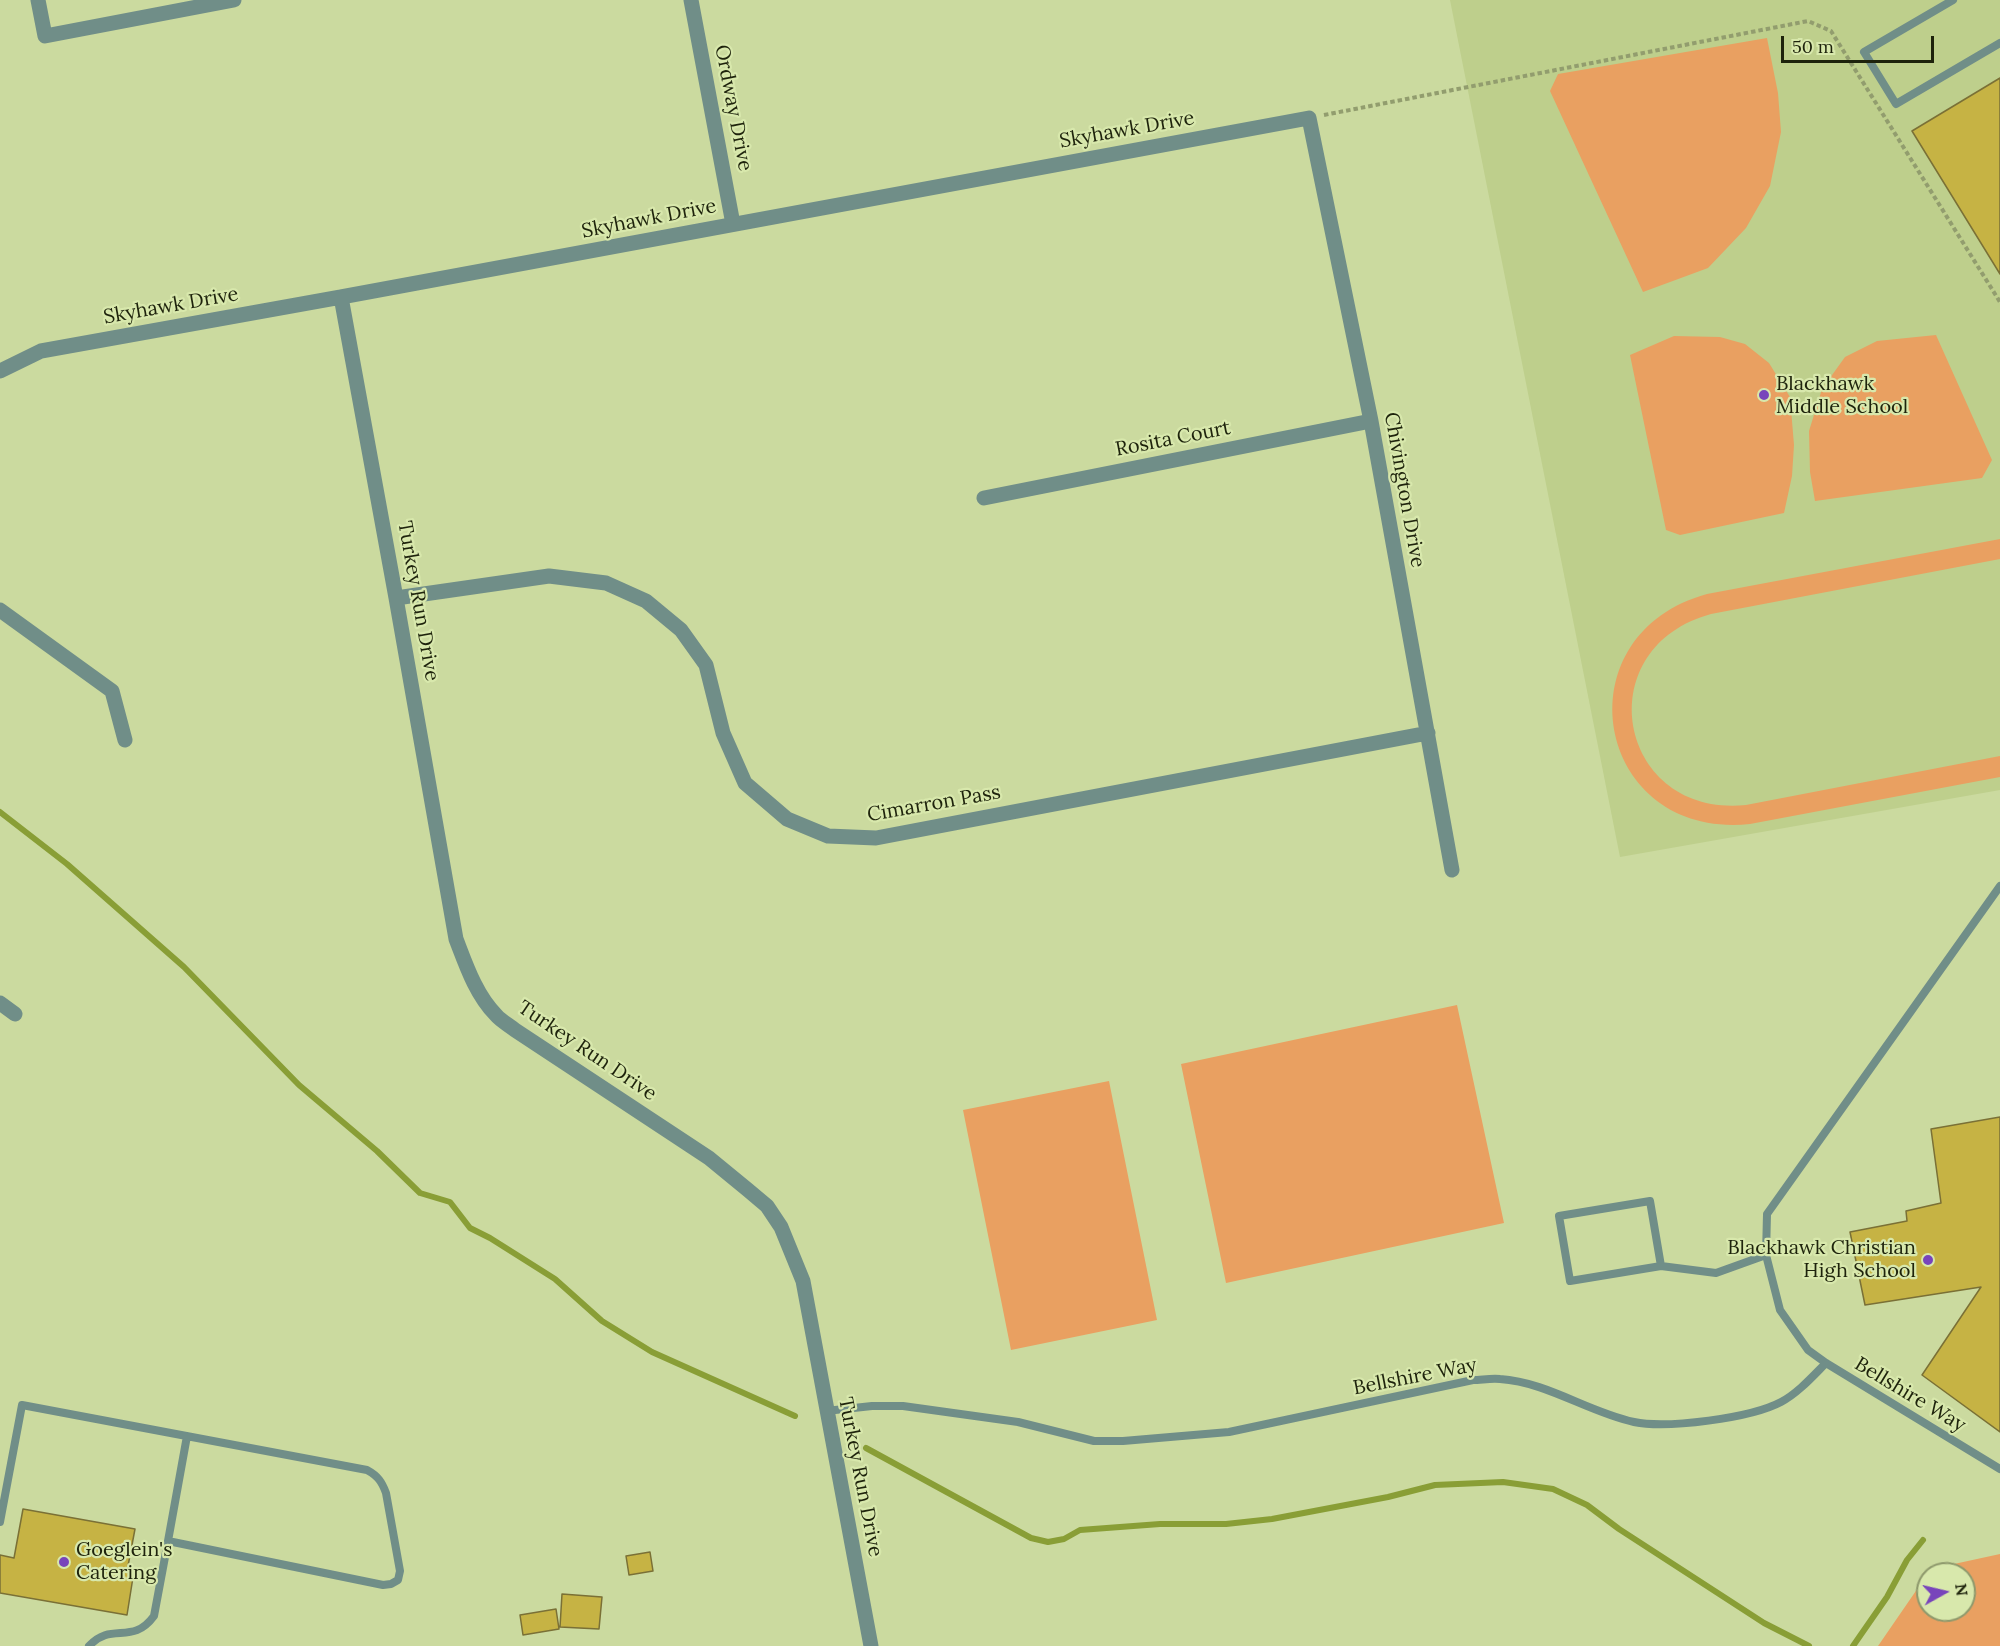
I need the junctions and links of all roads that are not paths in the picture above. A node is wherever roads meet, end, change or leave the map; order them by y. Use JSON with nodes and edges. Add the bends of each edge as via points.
{"nodes":[{"id":1,"x":38,"y":0,"type":"edge"},
{"id":2,"x":234,"y":0,"type":"edge"},
{"id":3,"x":691,"y":0,"type":"edge"},
{"id":4,"x":1953,"y":0,"type":"edge"},
{"id":5,"x":2000,"y":43,"type":"edge"},
{"id":6,"x":1309,"y":118,"type":"joint"},
{"id":7,"x":733,"y":224,"type":"junction"},
{"id":8,"x":340,"y":297,"type":"junction"},
{"id":9,"x":0,"y":371,"type":"edge"},
{"id":10,"x":1371,"y":421,"type":"junction"},
{"id":11,"x":984,"y":498,"type":"dead end"},
{"id":12,"x":396,"y":598,"type":"junction"},
{"id":13,"x":0,"y":610,"type":"edge"},
{"id":14,"x":1428,"y":733,"type":"junction"},
{"id":15,"x":125,"y":740,"type":"dead end"},
{"id":16,"x":1452,"y":870,"type":"dead end"},
{"id":17,"x":2000,"y":886,"type":"edge"},
{"id":18,"x":0,"y":1004,"type":"edge"},
{"id":19,"x":15,"y":1014,"type":"dead end"},
{"id":20,"x":1766,"y":1255,"type":"junction"},
{"id":21,"x":1660,"y":1266,"type":"junction"},
{"id":22,"x":1826,"y":1363,"type":"junction"},
{"id":23,"x":826,"y":1411,"type":"junction"},
{"id":24,"x":187,"y":1437,"type":"junction"},
{"id":25,"x":2000,"y":1469,"type":"edge"},
{"id":26,"x":0,"y":1522,"type":"edge"},
{"id":27,"x":168,"y":1541,"type":"junction"},
{"id":28,"x":89,"y":1646,"type":"edge"},
{"id":29,"x":871,"y":1646,"type":"edge"}],
"edges":[{"from":1,"to":2,"type":"street","via":[[45,36]]},
{"from":3,"to":7,"type":"street","name":"Ordway Drive"},
{"from":4,"to":5,"type":"lane","via":[[1864,52],[1896,104]]},
{"from":6,"to":7,"type":"street","name":"Skyhawk Drive"},
{"from":6,"to":10,"type":"street","name":"Chivington Drive"},
{"from":7,"to":8,"type":"street","name":"Skyhawk Drive"},
{"from":8,"to":9,"type":"street","name":"Skyhawk Drive","via":[[41,351]]},
{"from":8,"to":12,"type":"street","name":"Turkey Run Drive"},
{"from":10,"to":11,"type":"street","name":"Rosita Court"},
{"from":10,"to":14,"type":"street","name":"Chivington Drive"},
{"from":12,"to":14,"type":"street","name":"Cimarron Pass","via":[[549,576],[606,583],[646,601],[681,630],[706,665],[723,733],[746,783],[787,819],[828,836],[876,838]]},
{"from":12,"to":23,"type":"street","name":"Turkey Run Drive","via":[[456,939],[481,996],[515,1030],[709,1158],[767,1206],[781,1227],[802,1281]]},
{"from":13,"to":15,"type":"street","via":[[112,691]]},
{"from":14,"to":16,"type":"street","name":"Chivington Drive"},
{"from":17,"to":20,"type":"lane","via":[[1767,1214]]},
{"from":18,"to":19,"type":"street"},
{"from":20,"to":21,"type":"lane","via":[[1716,1273]]},
{"from":20,"to":22,"type":"lane","via":[[1780,1310],[1808,1350]]},
{"from":21,"to":21,"type":"lane","via":[[1570,1281],[1559,1216],[1650,1201]]},
{"from":22,"to":23,"type":"lane","name":"Bellshire Way","via":[[1782,1402],[1753,1412],[1668,1425],[1634,1422],[1546,1390],[1500,1379],[1473,1380],[1229,1432],[1123,1441],[1094,1441],[1018,1422],[903,1406]]},
{"from":22,"to":25,"type":"lane","name":"Bellshire Way"},
{"from":23,"to":29,"type":"street","name":"Turkey Run Drive"},
{"from":24,"to":26,"type":"lane","via":[[22,1406]]},
{"from":24,"to":27,"type":"lane"},
{"from":24,"to":27,"type":"lane","via":[[367,1470],[377,1476],[386,1493],[400,1571],[398,1580],[383,1585]]},
{"from":27,"to":28,"type":"lane","via":[[154,1616],[148,1625],[127,1637],[102,1636]]}]}
